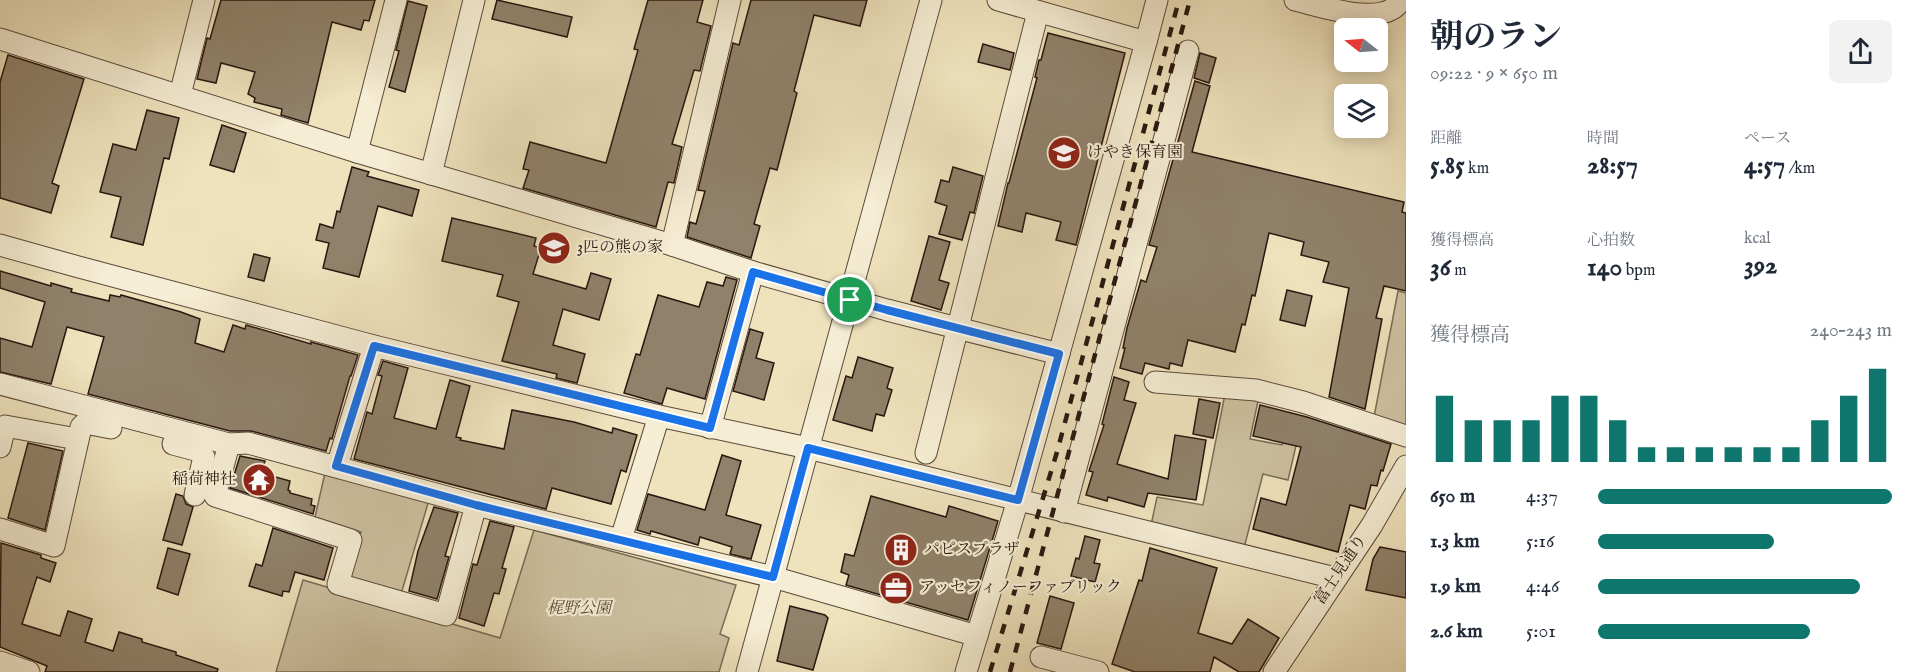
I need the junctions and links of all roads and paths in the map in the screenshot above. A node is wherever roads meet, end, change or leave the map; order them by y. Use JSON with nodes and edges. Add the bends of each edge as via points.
{"nodes":[{"id":1,"x":204,"y":0,"type":"edge"},
{"id":2,"x":396,"y":0,"type":"edge"},
{"id":3,"x":474,"y":0,"type":"edge"},
{"id":4,"x":730,"y":0,"type":"edge"},
{"id":5,"x":931,"y":0,"type":"edge"},
{"id":6,"x":998,"y":0,"type":"edge"},
{"id":7,"x":1157,"y":0,"type":"edge"},
{"id":8,"x":1295,"y":0,"type":"edge"},
{"id":9,"x":1401,"y":0,"type":"edge"},
{"id":10,"x":1329,"y":4,"type":"edge"},
{"id":11,"x":1038,"y":12,"type":"junction"},
{"id":12,"x":0,"y":39,"type":"edge"},
{"id":13,"x":1146,"y":42,"type":"junction"},
{"id":14,"x":1188,"y":51,"type":"dead end"},
{"id":15,"x":180,"y":95,"type":"junction"},
{"id":16,"x":357,"y":152,"type":"junction"},
{"id":17,"x":431,"y":174,"type":"junction"},
{"id":18,"x":0,"y":244,"type":"edge"},
{"id":19,"x":672,"y":245,"type":"junction"},
{"id":20,"x":753,"y":272,"type":"junction"},
{"id":21,"x":850,"y":300,"type":"junction"},
{"id":22,"x":958,"y":329,"type":"junction"},
{"id":23,"x":374,"y":346,"type":"junction"},
{"id":24,"x":1059,"y":354,"type":"junction"},
{"id":25,"x":1155,"y":382,"type":"dead end"},
{"id":26,"x":0,"y":384,"type":"edge"},
{"id":27,"x":659,"y":416,"type":"junction"},
{"id":28,"x":710,"y":428,"type":"junction"},
{"id":29,"x":1,"y":436,"type":"edge"},
{"id":30,"x":1406,"y":436,"type":"edge"},
{"id":31,"x":78,"y":439,"type":"junction"},
{"id":32,"x":228,"y":444,"type":"junction"},
{"id":33,"x":808,"y":448,"type":"junction"},
{"id":34,"x":926,"y":453,"type":"dead end"},
{"id":35,"x":336,"y":466,"type":"junction"},
{"id":36,"x":1406,"y":466,"type":"edge"},
{"id":37,"x":195,"y":495,"type":"dead end"},
{"id":38,"x":1018,"y":500,"type":"junction"},
{"id":39,"x":476,"y":505,"type":"junction"},
{"id":40,"x":1064,"y":512,"type":"junction"},
{"id":41,"x":0,"y":529,"type":"edge"},
{"id":42,"x":621,"y":539,"type":"junction"},
{"id":43,"x":773,"y":577,"type":"junction"},
{"id":44,"x":1335,"y":578,"type":"junction"},
{"id":45,"x":977,"y":636,"type":"junction"},
{"id":46,"x":1041,"y":657,"type":"dead end"},
{"id":47,"x":0,"y":662,"type":"edge"},
{"id":48,"x":29,"y":672,"type":"edge"},
{"id":49,"x":747,"y":672,"type":"edge"},
{"id":50,"x":966,"y":672,"type":"edge"},
{"id":51,"x":1098,"y":672,"type":"edge"},
{"id":52,"x":1274,"y":672,"type":"edge"}],
"edges":[{"from":1,"to":15,"type":"street"},
{"from":2,"to":16,"type":"street"},
{"from":3,"to":17,"type":"street"},
{"from":4,"to":19,"type":"street"},
{"from":5,"to":21,"type":"street"},
{"from":6,"to":11,"type":"street"},
{"from":7,"to":13,"type":"street"},
{"from":8,"to":10,"type":"street"},
{"from":9,"to":10,"type":"street","via":[[1387,13],[1371,15]]},
{"from":11,"to":13,"type":"street"},
{"from":11,"to":22,"type":"street"},
{"from":12,"to":15,"type":"street"},
{"from":13,"to":24,"type":"street"},
{"from":14,"to":40,"type":"street"},
{"from":15,"to":16,"type":"street"},
{"from":16,"to":17,"type":"street"},
{"from":17,"to":19,"type":"street"},
{"from":18,"to":23,"type":"street"},
{"from":19,"to":20,"type":"street"},
{"from":20,"to":21,"type":"street"},
{"from":20,"to":28,"type":"street"},
{"from":21,"to":22,"type":"street"},
{"from":21,"to":33,"type":"street"},
{"from":22,"to":24,"type":"street"},
{"from":22,"to":34,"type":"street","via":[[947,400]]},
{"from":23,"to":27,"type":"street"},
{"from":23,"to":35,"type":"street"},
{"from":24,"to":38,"type":"street"},
{"from":25,"to":30,"type":"street","via":[[1256,390]]},
{"from":26,"to":32,"type":"street"},
{"from":27,"to":28,"type":"street"},
{"from":27,"to":42,"type":"street"},
{"from":28,"to":33,"type":"street"},
{"from":29,"to":31,"type":"street","via":[[5,426]]},
{"from":31,"to":37,"type":"street","via":[[81,427],[92,423],[199,451],[204,457]]},
{"from":31,"to":41,"type":"street","via":[[54,546]]},
{"from":32,"to":35,"type":"street","via":[[248,443]]},
{"from":32,"to":39,"type":"street","via":[[216,496],[351,540],[338,584],[446,615]]},
{"from":33,"to":38,"type":"street"},
{"from":33,"to":43,"type":"street"},
{"from":35,"to":39,"type":"street"},
{"from":36,"to":44,"type":"street","name":"富士見通り"},
{"from":38,"to":40,"type":"street"},
{"from":38,"to":45,"type":"street"},
{"from":39,"to":42,"type":"street"},
{"from":40,"to":44,"type":"street"},
{"from":42,"to":43,"type":"street"},
{"from":43,"to":45,"type":"street"},
{"from":43,"to":49,"type":"street"},
{"from":44,"to":52,"type":"street","name":"富士見通り"},
{"from":45,"to":50,"type":"street"},
{"from":46,"to":51,"type":"street"},
{"from":47,"to":48,"type":"street"}]}
